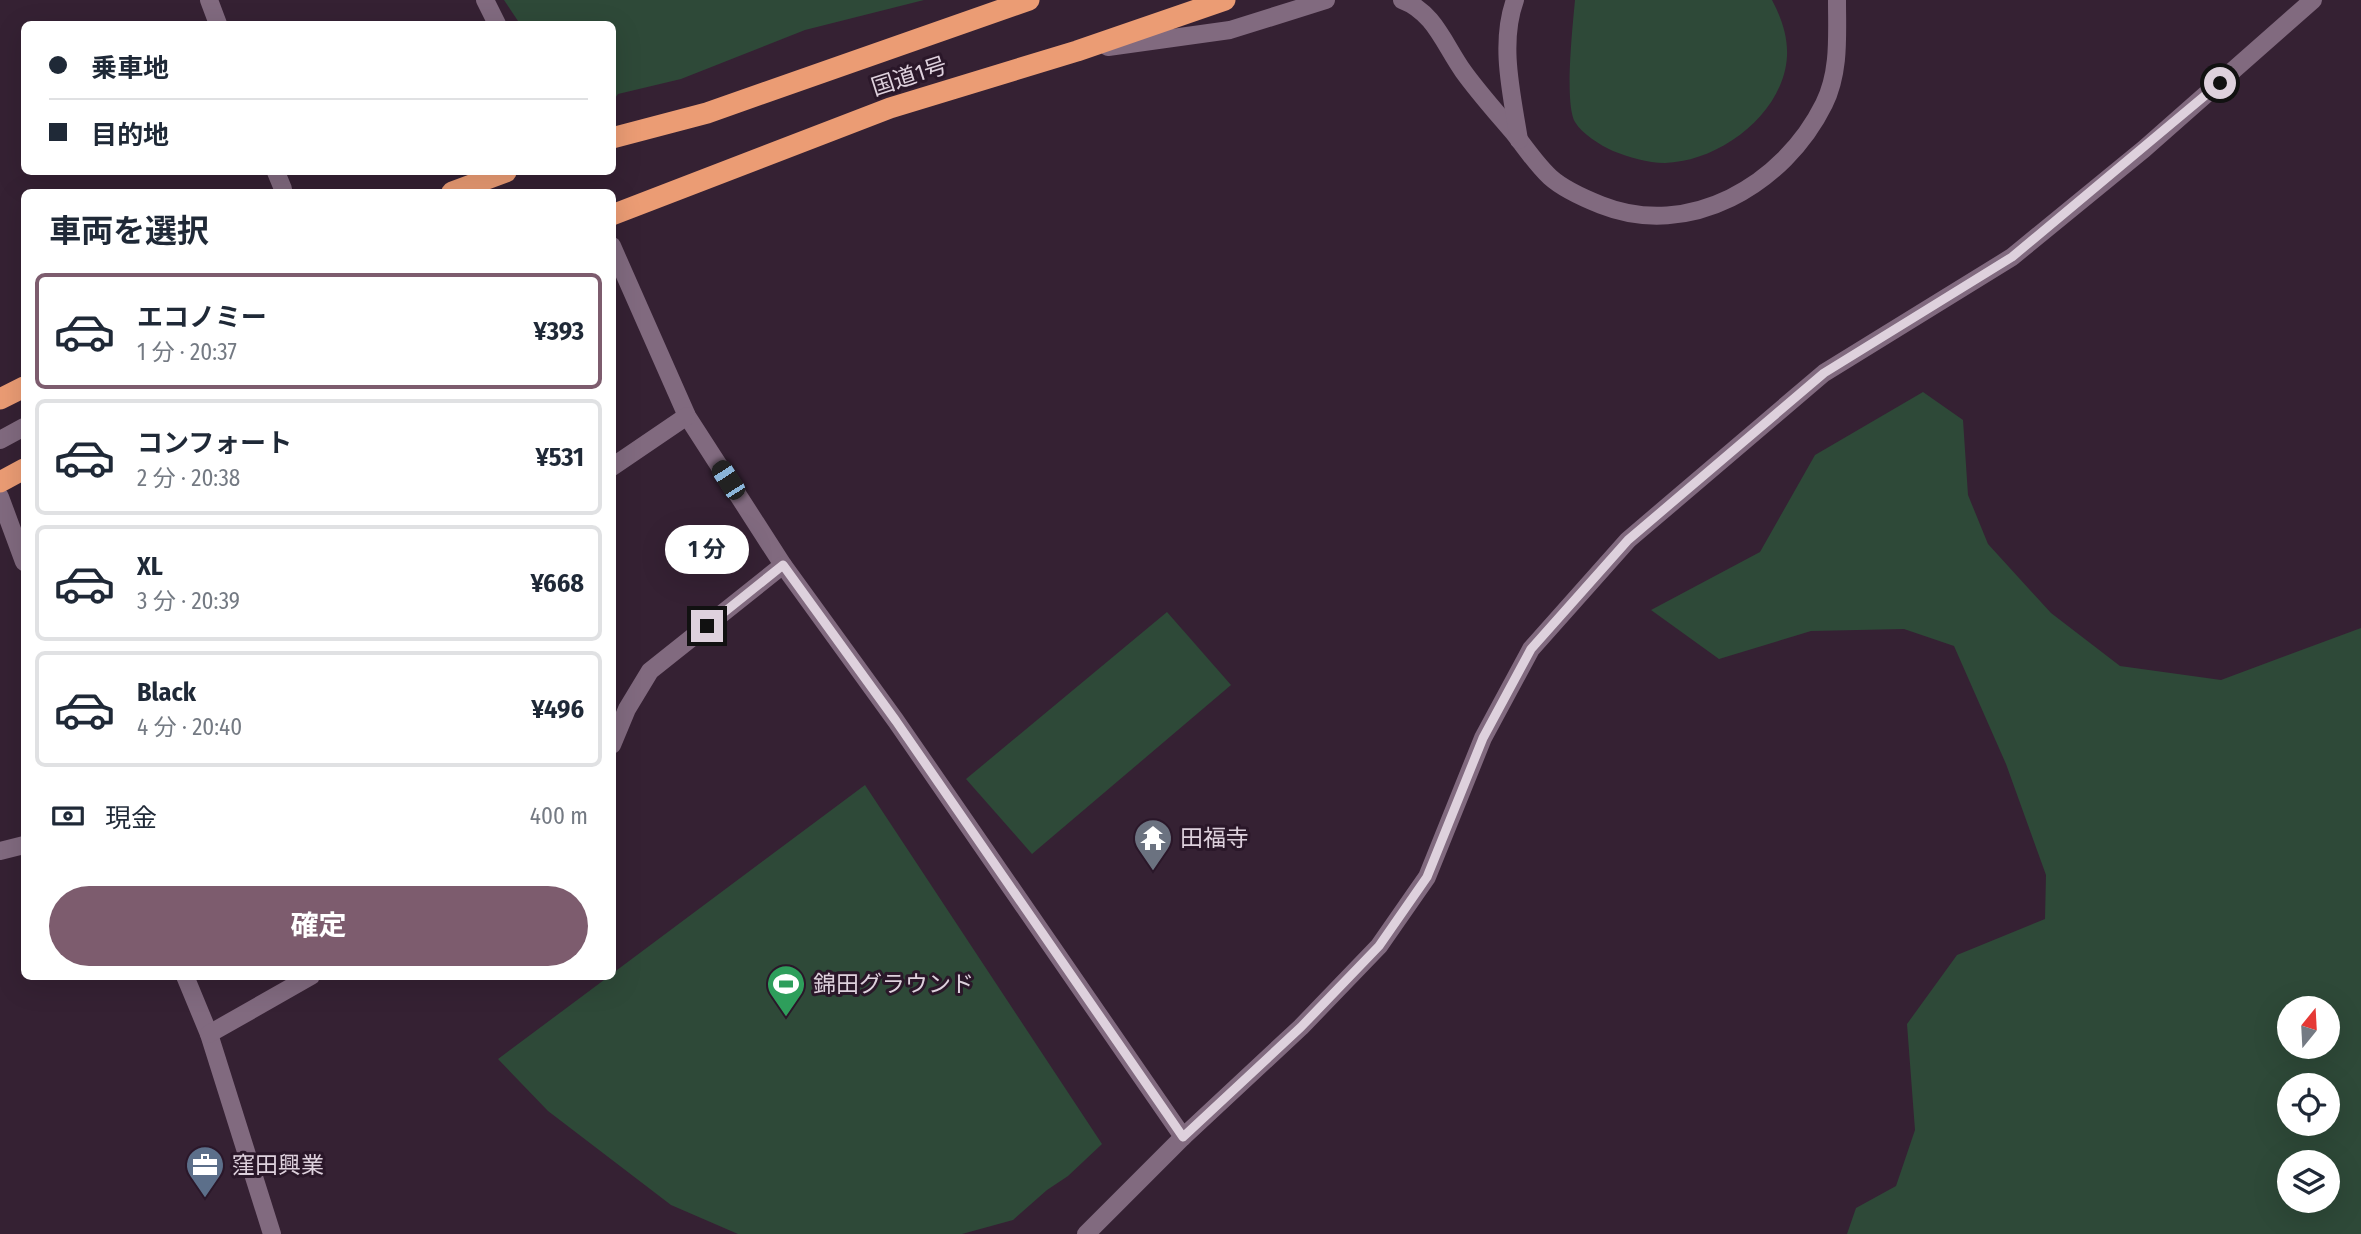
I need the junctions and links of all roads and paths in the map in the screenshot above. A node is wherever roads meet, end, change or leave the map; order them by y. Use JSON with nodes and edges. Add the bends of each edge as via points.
{"nodes":[{"id":1,"x":209,"y":0,"type":"edge"},
{"id":2,"x":485,"y":0,"type":"edge"},
{"id":3,"x":1225,"y":0,"type":"edge"},
{"id":4,"x":1326,"y":0,"type":"edge"},
{"id":5,"x":1402,"y":0,"type":"edge"},
{"id":6,"x":1515,"y":0,"type":"edge"},
{"id":7,"x":1837,"y":0,"type":"edge"},
{"id":8,"x":2313,"y":0,"type":"edge"},
{"id":9,"x":1025,"y":1,"type":"edge"},
{"id":10,"x":217,"y":21,"type":"edge"},
{"id":11,"x":496,"y":21,"type":"edge"},
{"id":12,"x":1077,"y":51,"type":"junction"},
{"id":13,"x":616,"y":137,"type":"edge"},
{"id":14,"x":1519,"y":140,"type":"junction"},
{"id":15,"x":277,"y":175,"type":"edge"},
{"id":16,"x":498,"y":175,"type":"edge"},
{"id":17,"x":283,"y":189,"type":"dead end"},
{"id":18,"x":460,"y":189,"type":"edge"},
{"id":19,"x":616,"y":213,"type":"edge"},
{"id":20,"x":616,"y":255,"type":"edge"},
{"id":21,"x":21,"y":389,"type":"edge"},
{"id":22,"x":0,"y":400,"type":"edge"},
{"id":23,"x":687,"y":416,"type":"junction"},
{"id":24,"x":21,"y":429,"type":"edge"},
{"id":25,"x":0,"y":440,"type":"edge"},
{"id":26,"x":616,"y":464,"type":"edge"},
{"id":27,"x":21,"y":471,"type":"edge"},
{"id":28,"x":0,"y":482,"type":"edge"},
{"id":29,"x":0,"y":497,"type":"edge"},
{"id":30,"x":21,"y":554,"type":"edge"},
{"id":31,"x":783,"y":565,"type":"junction"},
{"id":32,"x":616,"y":735,"type":"edge"},
{"id":33,"x":21,"y":846,"type":"edge"},
{"id":34,"x":0,"y":851,"type":"edge"},
{"id":35,"x":187,"y":980,"type":"edge"},
{"id":36,"x":304,"y":980,"type":"edge"},
{"id":37,"x":209,"y":1034,"type":"junction"},
{"id":38,"x":1183,"y":1137,"type":"junction"},
{"id":39,"x":272,"y":1234,"type":"edge"},
{"id":40,"x":1086,"y":1234,"type":"edge"}],
"edges":[{"from":1,"to":10,"type":"street"},
{"from":2,"to":11,"type":"street"},
{"from":3,"to":12,"type":"highway","name":"国道1号"},
{"from":4,"to":12,"type":"street","via":[[1230,30]]},
{"from":5,"to":14,"type":"street","via":[[1426,13],[1464,72]]},
{"from":6,"to":14,"type":"street","via":[[1508,18],[1508,71]]},
{"from":7,"to":14,"type":"street","via":[[1838,56],[1825,102],[1803,138],[1770,175],[1734,199],[1661,217],[1630,214],[1551,178]]},
{"from":8,"to":38,"type":"street","via":[[2144,149],[2012,257],[1824,373],[1628,540],[1531,649],[1483,738],[1427,877],[1379,946],[1301,1027]]},
{"from":9,"to":13,"type":"highway","name":"国道1号","via":[[707,113]]},
{"from":12,"to":19,"type":"highway","name":"国道1号","via":[[890,108]]},
{"from":15,"to":17,"type":"street"},
{"from":16,"to":18,"type":"highway"},
{"from":20,"to":23,"type":"street"},
{"from":21,"to":22,"type":"highway"},
{"from":23,"to":26,"type":"street"},
{"from":23,"to":31,"type":"street"},
{"from":24,"to":25,"type":"street"},
{"from":27,"to":28,"type":"highway"},
{"from":29,"to":30,"type":"street"},
{"from":31,"to":32,"type":"street","via":[[650,671]]},
{"from":31,"to":38,"type":"street"},
{"from":33,"to":34,"type":"street"},
{"from":35,"to":37,"type":"street"},
{"from":36,"to":37,"type":"street"},
{"from":37,"to":39,"type":"street"},
{"from":38,"to":40,"type":"street"}]}
